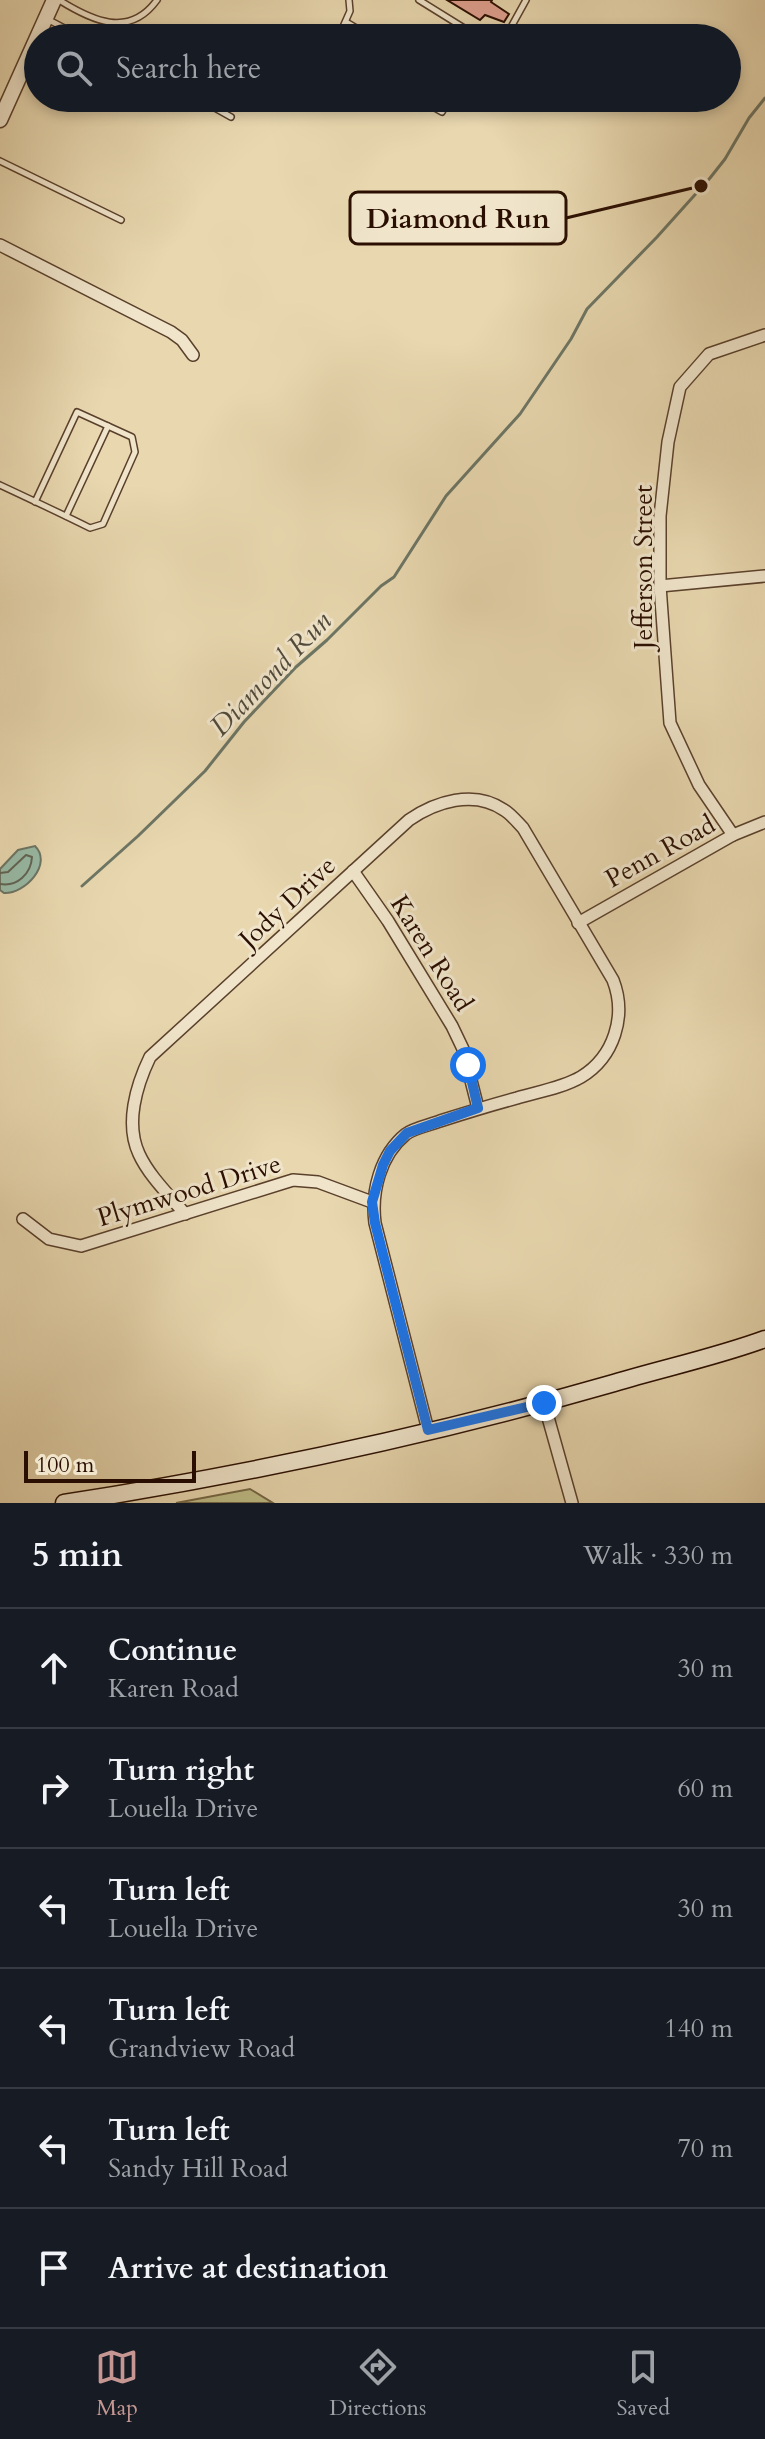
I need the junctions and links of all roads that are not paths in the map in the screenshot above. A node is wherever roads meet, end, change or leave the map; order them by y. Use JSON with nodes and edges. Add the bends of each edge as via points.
{"nodes":[{"id":1,"x":57,"y":0,"type":"edge"},
{"id":2,"x":157,"y":0,"type":"edge"},
{"id":3,"x":349,"y":0,"type":"edge"},
{"id":4,"x":419,"y":0,"type":"edge"},
{"id":5,"x":526,"y":0,"type":"edge"},
{"id":6,"x":46,"y":18,"type":"junction"},
{"id":7,"x":346,"y":22,"type":"joint"},
{"id":8,"x":43,"y":24,"type":"edge"},
{"id":9,"x":57,"y":24,"type":"edge"},
{"id":10,"x":349,"y":24,"type":"edge"},
{"id":11,"x":458,"y":24,"type":"edge"},
{"id":12,"x":512,"y":24,"type":"edge"},
{"id":13,"x":24,"y":65,"type":"edge"},
{"id":14,"x":222,"y":112,"type":"edge"},
{"id":15,"x":1,"y":114,"type":"edge"},
{"id":16,"x":231,"y":117,"type":"dead end"},
{"id":17,"x":0,"y":161,"type":"edge"},
{"id":18,"x":121,"y":220,"type":"dead end"},
{"id":19,"x":0,"y":245,"type":"edge"},
{"id":20,"x":765,"y":335,"type":"edge"},
{"id":21,"x":193,"y":355,"type":"dead end"},
{"id":22,"x":108,"y":426,"type":"junction"},
{"id":23,"x":0,"y":485,"type":"edge"},
{"id":24,"x":35,"y":502,"type":"junction"},
{"id":25,"x":66,"y":516,"type":"junction"},
{"id":26,"x":765,"y":576,"type":"edge"},
{"id":27,"x":660,"y":586,"type":"junction"},
{"id":28,"x":765,"y":822,"type":"edge"},
{"id":29,"x":733,"y":835,"type":"junction"},
{"id":30,"x":353,"y":871,"type":"junction"},
{"id":31,"x":578,"y":923,"type":"junction"},
{"id":32,"x":478,"y":1108,"type":"junction"},
{"id":33,"x":372,"y":1202,"type":"junction"},
{"id":34,"x":185,"y":1214,"type":"junction"},
{"id":35,"x":23,"y":1219,"type":"dead end"},
{"id":36,"x":765,"y":1339,"type":"edge"},
{"id":37,"x":544,"y":1403,"type":"junction"},
{"id":38,"x":428,"y":1430,"type":"junction"},
{"id":39,"x":64,"y":1503,"type":"edge"},
{"id":40,"x":572,"y":1503,"type":"edge"}],
"edges":[{"from":1,"to":2,"type":"lane","via":[[87,17],[114,22],[143,14]]},
{"from":1,"to":6,"type":"street"},
{"from":3,"to":7,"type":"lane"},
{"from":4,"to":11,"type":"lane"},
{"from":5,"to":12,"type":"lane"},
{"from":6,"to":8,"type":"street"},
{"from":6,"to":9,"type":"lane"},
{"from":7,"to":10,"type":"lane"},
{"from":13,"to":15,"type":"street"},
{"from":14,"to":16,"type":"lane"},
{"from":17,"to":18,"type":"lane"},
{"from":19,"to":21,"type":"street","via":[[171,332]]},
{"from":20,"to":27,"type":"street","name":"Jefferson Street","via":[[709,354],[680,387],[660,516]]},
{"from":22,"to":24,"type":"lane","via":[[77,412]]},
{"from":22,"to":25,"type":"lane"},
{"from":22,"to":25,"type":"lane","via":[[132,437],[135,452],[103,524],[90,528]]},
{"from":23,"to":24,"type":"lane"},
{"from":24,"to":25,"type":"lane"},
{"from":26,"to":27,"type":"street"},
{"from":27,"to":29,"type":"street","name":"Jefferson Street","via":[[670,723],[699,785]]},
{"from":28,"to":29,"type":"street","name":"Penn Road"},
{"from":29,"to":31,"type":"street","name":"Penn Road"},
{"from":30,"to":31,"type":"street","name":"Jody Drive","via":[[422,811],[450,800],[490,803],[523,828]]},
{"from":30,"to":32,"type":"street","name":"Karen Road","via":[[452,1026]]},
{"from":30,"to":34,"type":"street","name":"Jody Drive","via":[[150,1057],[133,1114],[139,1154]]},
{"from":31,"to":32,"type":"street","name":"Jody Drive","via":[[618,993],[611,1044],[582,1076]]},
{"from":32,"to":33,"type":"street","name":"Jody Drive","via":[[407,1133],[390,1151]]},
{"from":33,"to":34,"type":"street","name":"Plymwood Drive","via":[[318,1182],[293,1180]]},
{"from":33,"to":38,"type":"street"},
{"from":34,"to":35,"type":"street","name":"Plymwood Drive","via":[[81,1246],[49,1239]]},
{"from":36,"to":37,"type":"main road"},
{"from":37,"to":38,"type":"main road"},
{"from":37,"to":40,"type":"street"},
{"from":38,"to":39,"type":"main road","via":[[259,1470]]}]}
